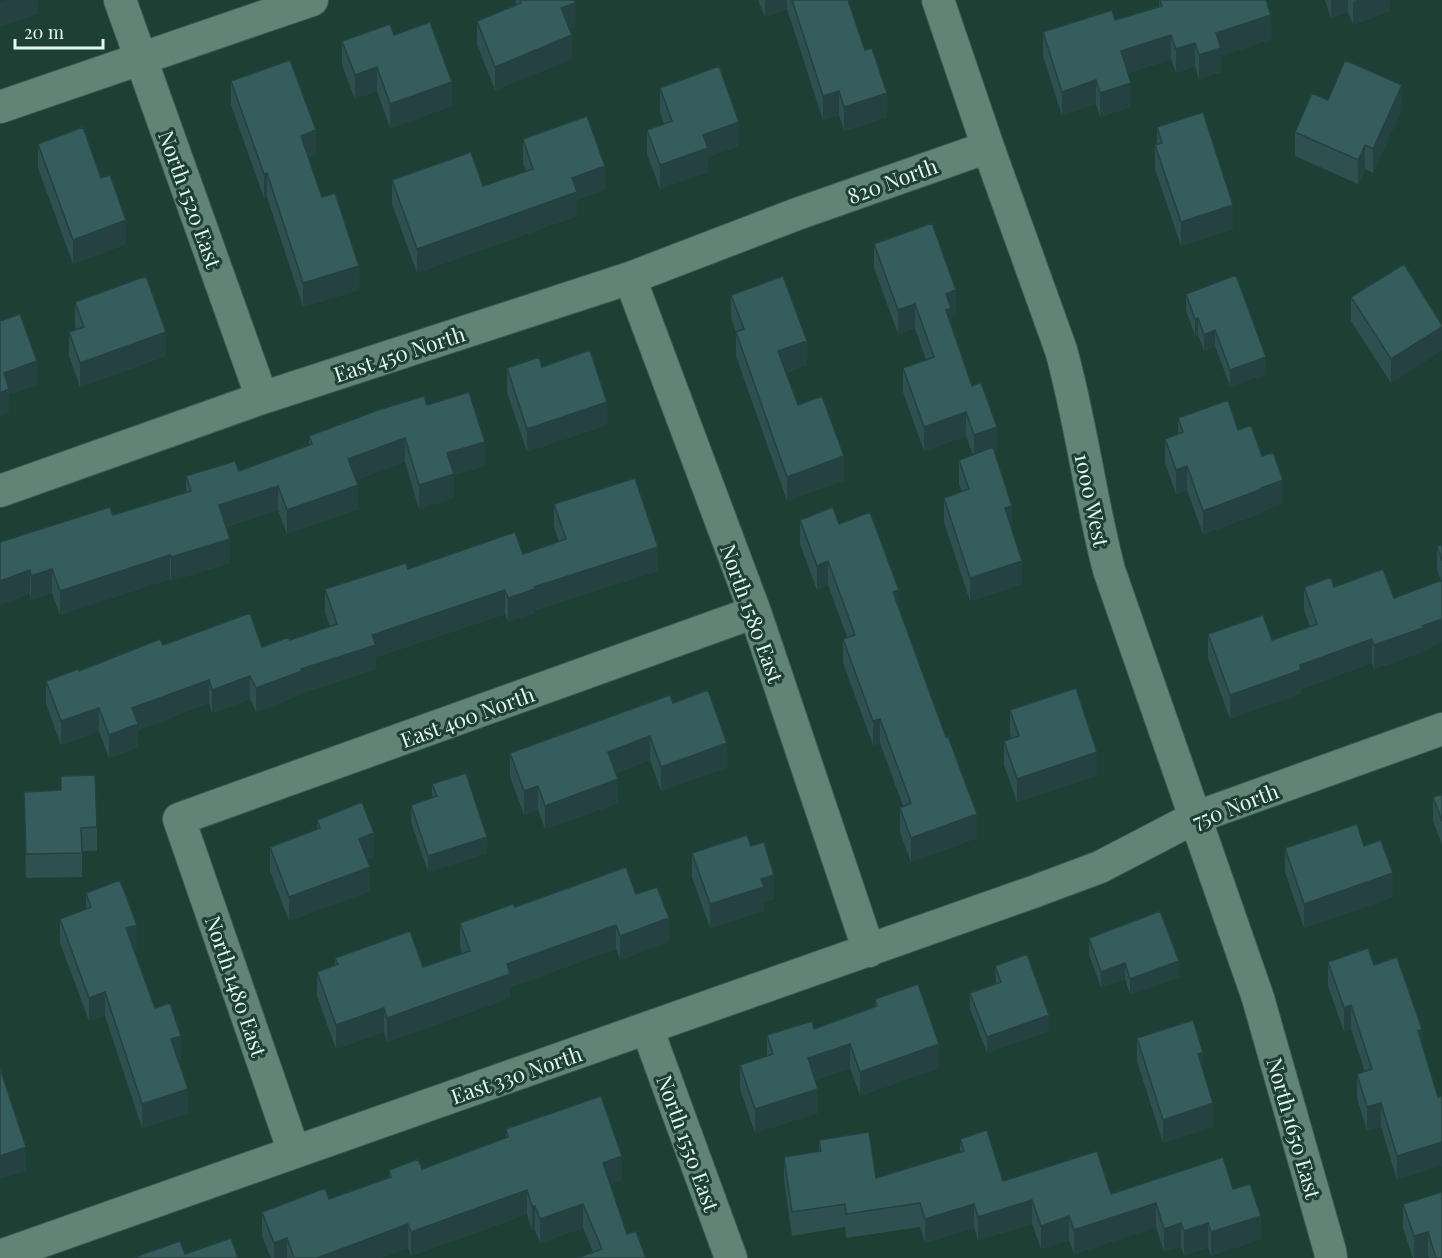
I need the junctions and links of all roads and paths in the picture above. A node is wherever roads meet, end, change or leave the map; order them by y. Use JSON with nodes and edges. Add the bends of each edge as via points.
{"nodes":[{"id":1,"x":120,"y":0,"type":"edge"},
{"id":2,"x":312,"y":0,"type":"edge"},
{"id":3,"x":938,"y":0,"type":"edge"},
{"id":4,"x":141,"y":60,"type":"junction"},
{"id":5,"x":0,"y":107,"type":"edge"},
{"id":6,"x":988,"y":147,"type":"junction"},
{"id":7,"x":797,"y":214,"type":"joint"},
{"id":8,"x":630,"y":278,"type":"junction"},
{"id":9,"x":262,"y":398,"type":"junction"},
{"id":10,"x":0,"y":491,"type":"edge"},
{"id":11,"x":754,"y":612,"type":"junction"},
{"id":12,"x":1442,"y":729,"type":"edge"},
{"id":13,"x":1194,"y":818,"type":"junction"},
{"id":14,"x":179,"y":819,"type":"joint"},
{"id":15,"x":1033,"y":892,"type":"joint"},
{"id":16,"x":869,"y":951,"type":"junction"},
{"id":17,"x":1258,"y":998,"type":"joint"},
{"id":18,"x":647,"y":1028,"type":"junction"},
{"id":19,"x":294,"y":1152,"type":"junction"},
{"id":20,"x":0,"y":1256,"type":"edge"},
{"id":21,"x":731,"y":1258,"type":"edge"},
{"id":22,"x":1330,"y":1258,"type":"edge"}],
"edges":[{"from":1,"to":4,"type":"street","name":"North 1520 East"},
{"from":2,"to":4,"type":"street"},
{"from":3,"to":6,"type":"street","name":"1000 West"},
{"from":4,"to":5,"type":"street"},
{"from":4,"to":9,"type":"street","name":"North 1520 East"},
{"from":6,"to":7,"type":"street","name":"820 North"},
{"from":6,"to":13,"type":"street","name":"1000 West","via":[[1061,350],[1109,570]]},
{"from":7,"to":8,"type":"street","name":"East 450 North"},
{"from":8,"to":9,"type":"street","name":"East 450 North"},
{"from":8,"to":11,"type":"street","name":"North 1580 East"},
{"from":9,"to":10,"type":"street","name":"East 450 North"},
{"from":11,"to":14,"type":"street","name":"East 400 North"},
{"from":11,"to":16,"type":"street","name":"North 1580 East"},
{"from":12,"to":13,"type":"street","name":"750 North"},
{"from":13,"to":15,"type":"street","name":"750 North","via":[[1100,867]]},
{"from":13,"to":17,"type":"street","name":"1000 West"},
{"from":14,"to":19,"type":"street","name":"North 1480 East"},
{"from":15,"to":16,"type":"street","name":"East 330 North"},
{"from":16,"to":18,"type":"street","name":"East 330 North"},
{"from":17,"to":22,"type":"street","name":"North 1650 East"},
{"from":18,"to":19,"type":"street","name":"East 330 North"},
{"from":18,"to":21,"type":"street","name":"North 1550 East"},
{"from":19,"to":20,"type":"street","name":"East 330 North"}]}
